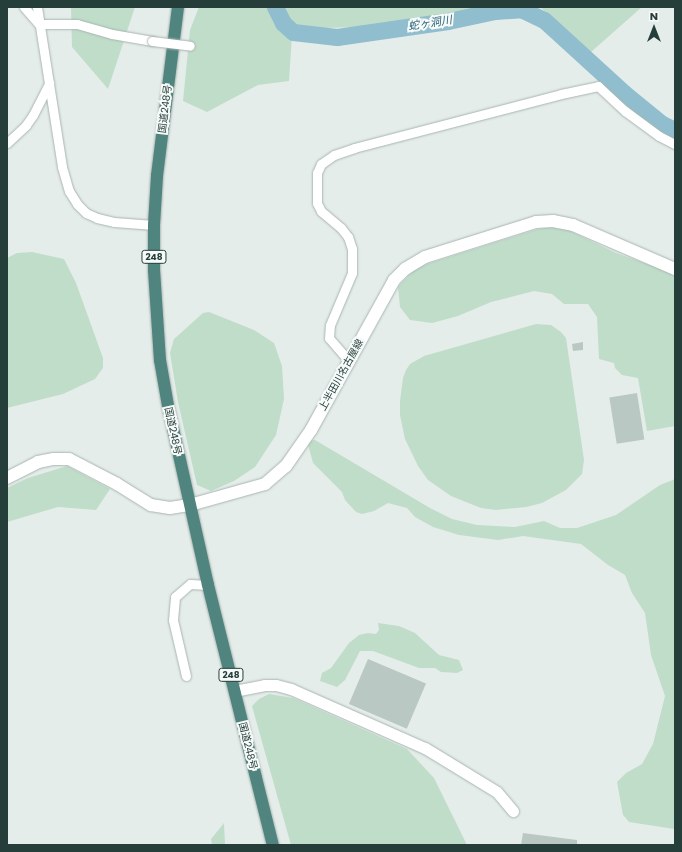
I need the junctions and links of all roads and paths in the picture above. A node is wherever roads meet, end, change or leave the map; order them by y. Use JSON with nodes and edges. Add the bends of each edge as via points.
{"nodes":[{"id":1,"x":24,"y":7,"type":"edge"},
{"id":2,"x":37,"y":7,"type":"edge"},
{"id":3,"x":178,"y":7,"type":"edge"},
{"id":4,"x":39,"y":24,"type":"junction"},
{"id":5,"x":190,"y":46,"type":"dead end"},
{"id":6,"x":49,"y":83,"type":"junction"},
{"id":7,"x":7,"y":143,"type":"edge"},
{"id":8,"x":675,"y":144,"type":"edge"},
{"id":9,"x":154,"y":225,"type":"junction"},
{"id":10,"x":675,"y":269,"type":"edge"},
{"id":11,"x":349,"y":360,"type":"junction"},
{"id":12,"x":7,"y":478,"type":"edge"},
{"id":13,"x":190,"y":505,"type":"junction"},
{"id":14,"x":208,"y":585,"type":"junction"},
{"id":15,"x":186,"y":676,"type":"dead end"},
{"id":16,"x":234,"y":691,"type":"junction"},
{"id":17,"x":513,"y":811,"type":"dead end"},
{"id":18,"x":273,"y":845,"type":"edge"}],
"edges":[{"from":1,"to":4,"type":"street"},
{"from":2,"to":4,"type":"street"},
{"from":3,"to":9,"type":"highway","name":"国道248号","number":"248","via":[[157,176]]},
{"from":4,"to":5,"type":"street","bridge":true,"via":[[77,24],[112,34]]},
{"from":4,"to":6,"type":"street"},
{"from":6,"to":7,"type":"street","via":[[26,125]]},
{"from":6,"to":9,"type":"street","via":[[62,166],[69,191],[76,204],[97,218]]},
{"from":8,"to":11,"type":"street","via":[[659,136],[631,115],[598,86],[334,155],[322,164],[317,173],[317,203],[321,211],[348,237],[352,249],[352,273],[330,325],[329,338]]},
{"from":9,"to":13,"type":"highway","name":"国道248号","number":"248","via":[[160,360]]},
{"from":10,"to":11,"type":"main road","name":"上半田川名古屋線","via":[[573,225],[553,221],[536,222],[425,257],[405,269],[394,280]]},
{"from":11,"to":13,"type":"main road","name":"上半田川名古屋線","via":[[311,430],[286,466],[265,484]]},
{"from":12,"to":13,"type":"main road","name":"上半田川名古屋線","via":[[38,462],[69,459],[151,505],[170,508]]},
{"from":13,"to":14,"type":"highway","name":"国道248号","number":"248"},
{"from":14,"to":15,"type":"street","via":[[190,584],[175,597],[173,620]]},
{"from":14,"to":16,"type":"highway","name":"国道248号","number":"248"},
{"from":16,"to":17,"type":"street","via":[[264,685],[291,689],[425,748],[496,792]]},
{"from":16,"to":18,"type":"highway","name":"国道248号","number":"248"}]}
